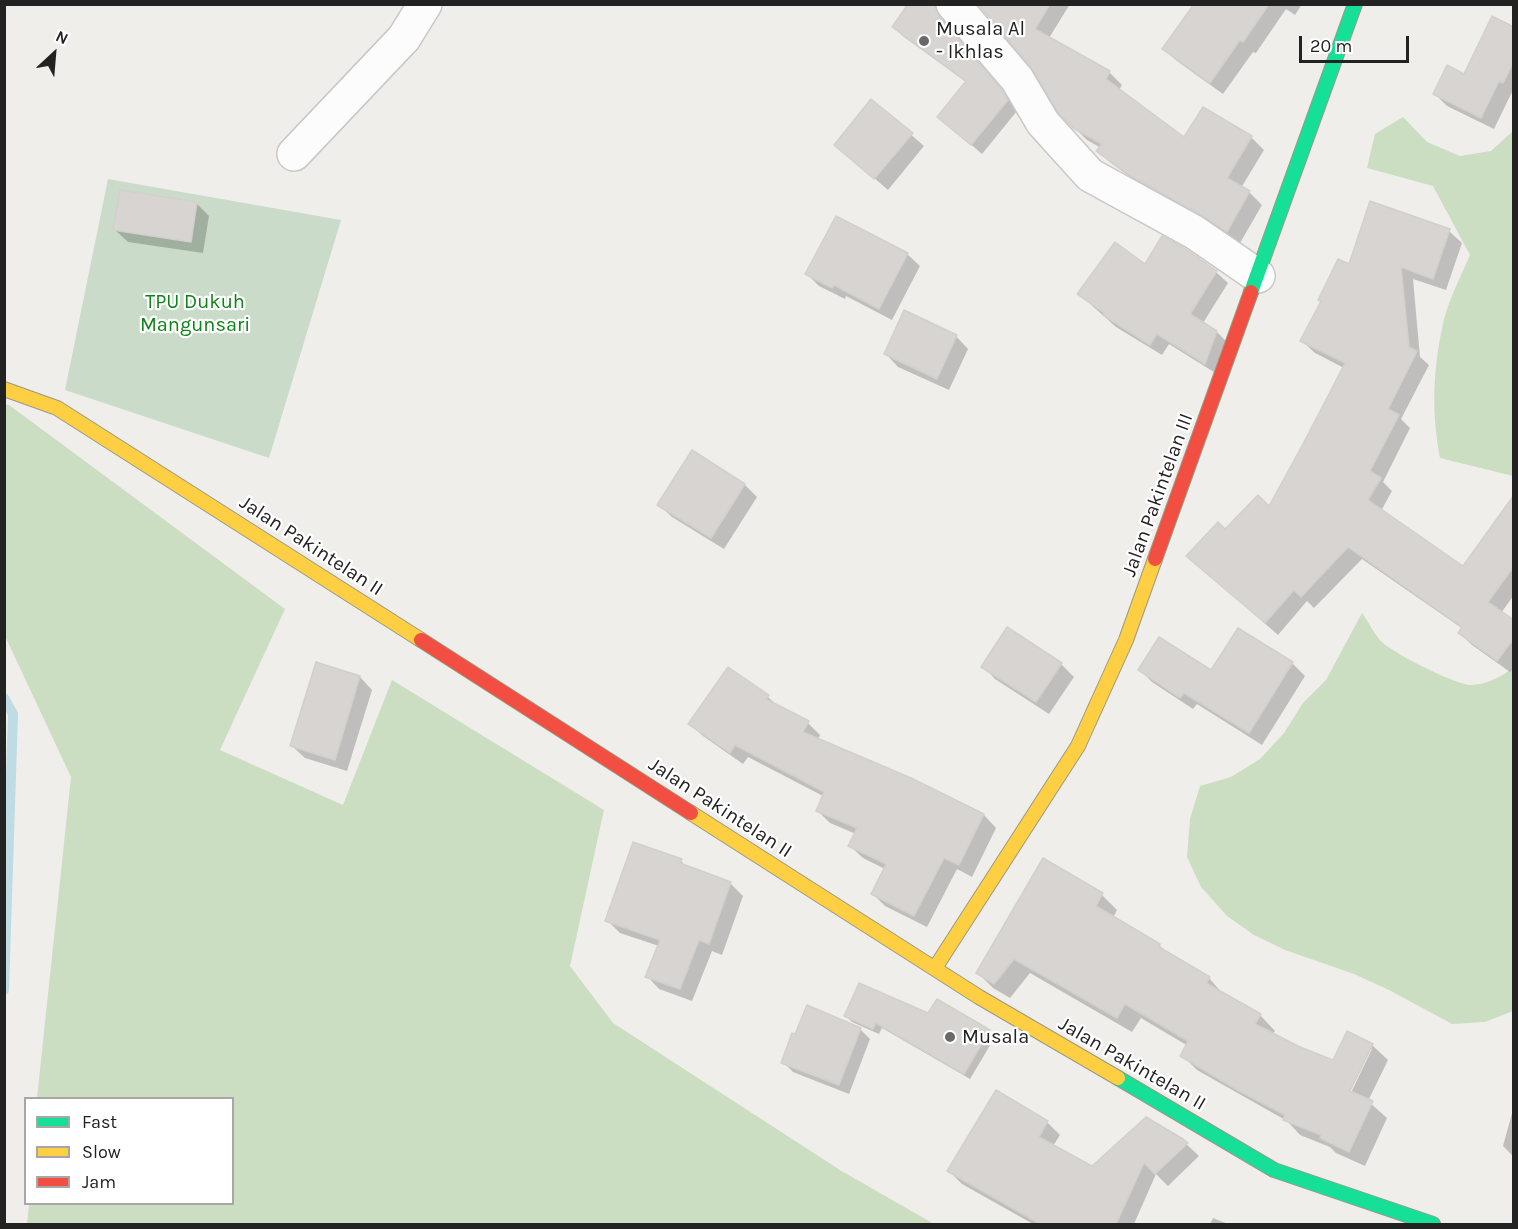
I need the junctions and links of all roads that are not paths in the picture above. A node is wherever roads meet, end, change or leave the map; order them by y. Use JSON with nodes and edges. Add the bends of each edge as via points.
{"nodes":[{"id":1,"x":425,"y":4,"type":"edge"},
{"id":2,"x":953,"y":4,"type":"edge"},
{"id":3,"x":1355,"y":4,"type":"edge"},
{"id":4,"x":294,"y":154,"type":"dead end"},
{"id":5,"x":1258,"y":276,"type":"junction"},
{"id":6,"x":4,"y":389,"type":"edge"},
{"id":7,"x":935,"y":968,"type":"junction"},
{"id":8,"x":1433,"y":1224,"type":"edge"}],
"edges":[{"from":1,"to":4,"type":"street","via":[[404,38]]},
{"from":2,"to":5,"type":"street","via":[[1017,79],[1043,123],[1090,175],[1194,232]]},
{"from":3,"to":5,"type":"street","name":"Jalan Pakintelan III"},
{"from":5,"to":7,"type":"street","name":"Jalan Pakintelan III","via":[[1126,640],[1078,746]]},
{"from":6,"to":7,"type":"street","name":"Jalan Pakintelan II","via":[[57,408]]},
{"from":7,"to":8,"type":"street","name":"Jalan Pakintelan II","via":[[1274,1170]]}]}
